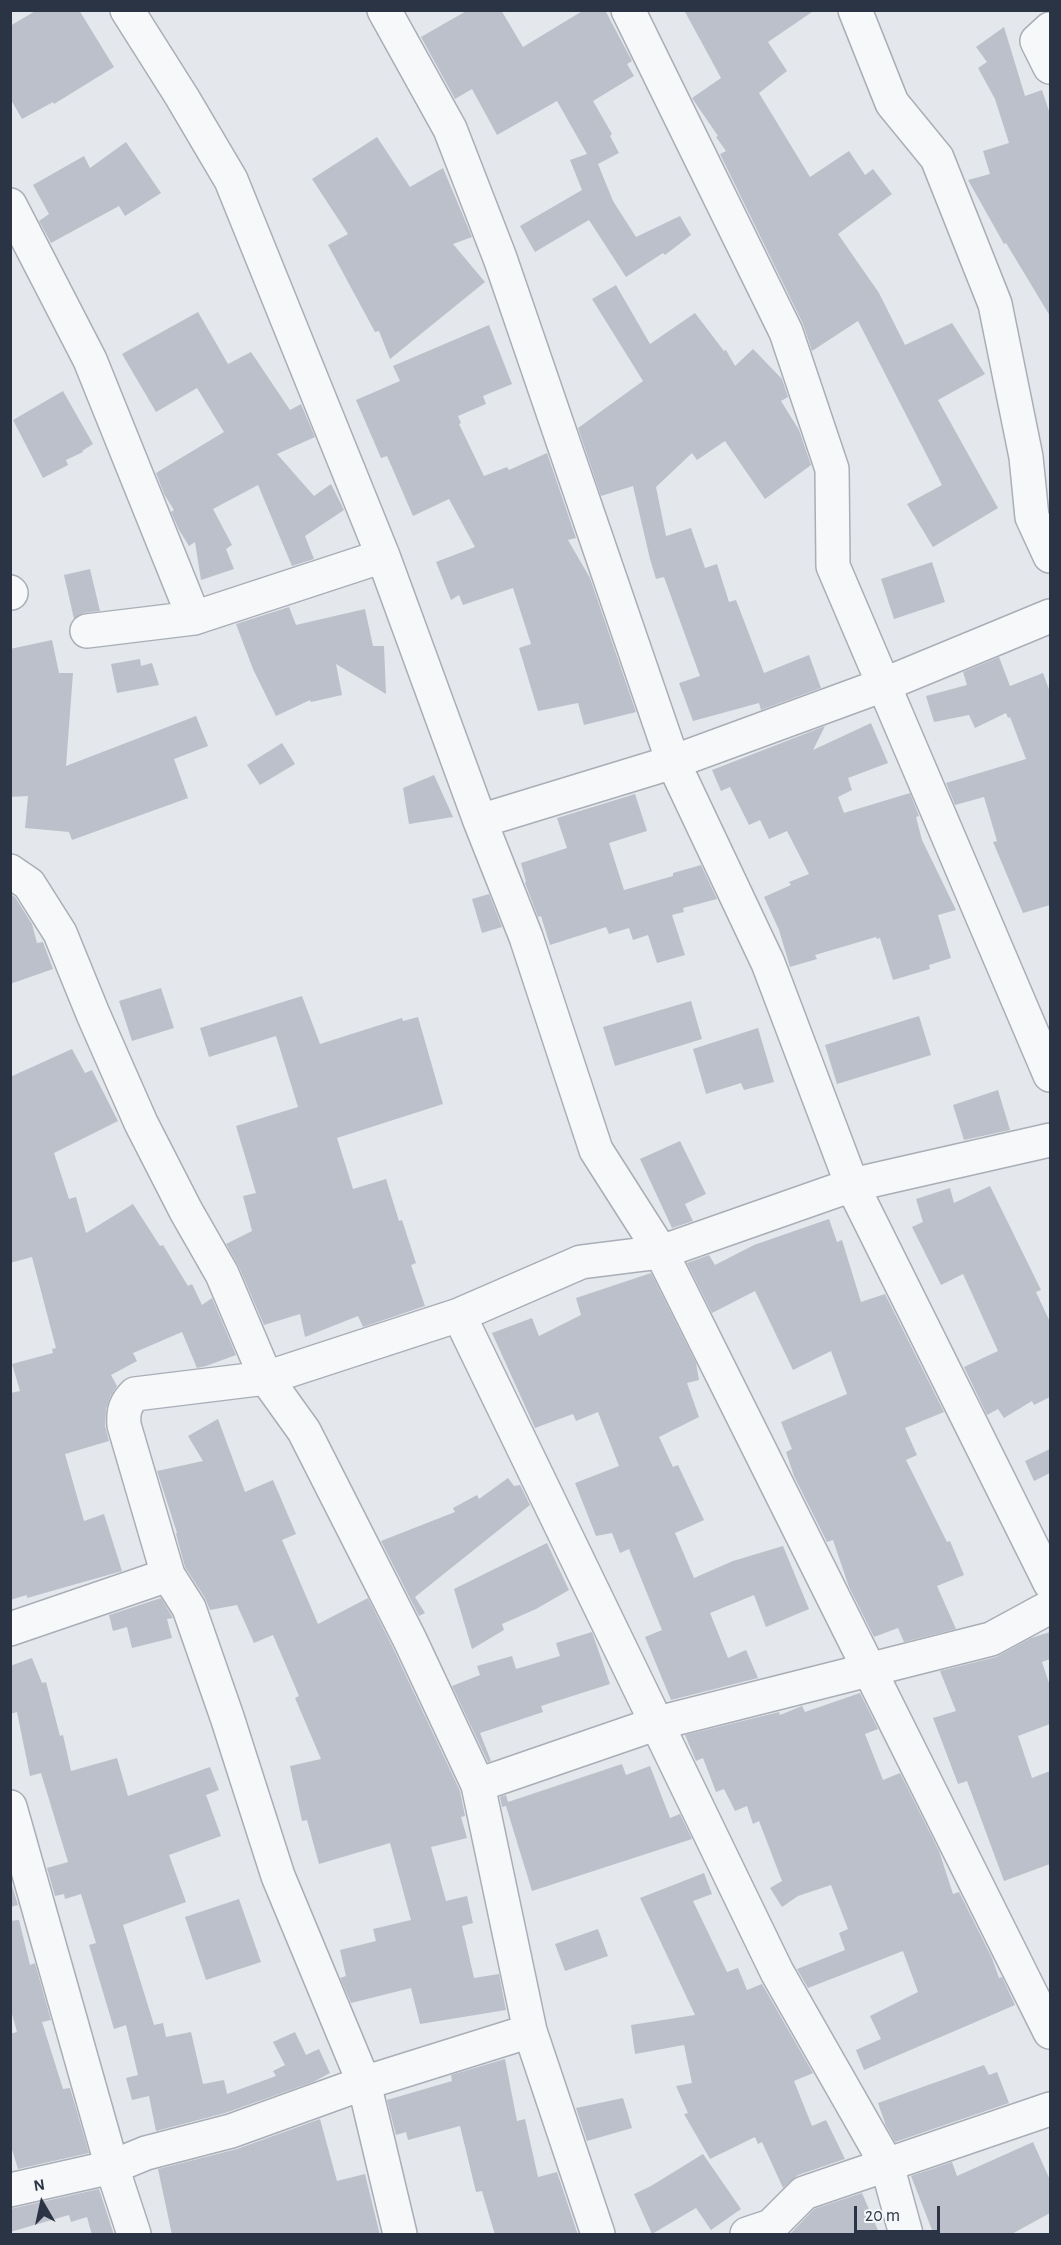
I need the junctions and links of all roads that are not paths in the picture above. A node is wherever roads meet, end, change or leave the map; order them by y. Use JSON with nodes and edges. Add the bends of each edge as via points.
{"nodes":[{"id":1,"x":127,"y":10,"type":"edge"},
{"id":2,"x":384,"y":10,"type":"edge"},
{"id":3,"x":628,"y":10,"type":"edge"},
{"id":4,"x":855,"y":10,"type":"edge"},
{"id":5,"x":1050,"y":28,"type":"edge"},
{"id":6,"x":1050,"y":67,"type":"edge"},
{"id":7,"x":10,"y":205,"type":"edge"},
{"id":8,"x":383,"y":556,"type":"junction"},
{"id":9,"x":1050,"y":556,"type":"edge"},
{"id":10,"x":1050,"y":616,"type":"edge"},
{"id":11,"x":194,"y":618,"type":"junction"},
{"id":12,"x":87,"y":632,"type":"dead end"},
{"id":13,"x":883,"y":685,"type":"junction"},
{"id":14,"x":674,"y":762,"type":"junction"},
{"id":15,"x":480,"y":821,"type":"junction"},
{"id":16,"x":10,"y":871,"type":"edge"},
{"id":17,"x":1050,"y":1075,"type":"edge"},
{"id":18,"x":1050,"y":1140,"type":"edge"},
{"id":19,"x":852,"y":1185,"type":"junction"},
{"id":20,"x":661,"y":1252,"type":"junction"},
{"id":21,"x":459,"y":1315,"type":"junction"},
{"id":22,"x":266,"y":1378,"type":"junction"},
{"id":23,"x":168,"y":1575,"type":"junction"},
{"id":24,"x":1050,"y":1583,"type":"edge"},
{"id":25,"x":1050,"y":1607,"type":"edge"},
{"id":26,"x":10,"y":1629,"type":"edge"},
{"id":27,"x":870,"y":1671,"type":"junction"},
{"id":28,"x":658,"y":1723,"type":"junction"},
{"id":29,"x":478,"y":1785,"type":"junction"},
{"id":30,"x":10,"y":1807,"type":"edge"},
{"id":31,"x":530,"y":2031,"type":"junction"},
{"id":32,"x":1050,"y":2032,"type":"edge"},
{"id":33,"x":364,"y":2083,"type":"junction"},
{"id":34,"x":1050,"y":2109,"type":"edge"},
{"id":35,"x":887,"y":2165,"type":"junction"},
{"id":36,"x":112,"y":2168,"type":"junction"},
{"id":37,"x":10,"y":2190,"type":"edge"},
{"id":38,"x":135,"y":2235,"type":"edge"},
{"id":39,"x":400,"y":2235,"type":"edge"},
{"id":40,"x":598,"y":2235,"type":"edge"},
{"id":41,"x":747,"y":2235,"type":"edge"},
{"id":42,"x":906,"y":2235,"type":"edge"}],
"edges":[{"from":1,"to":8,"type":"street","via":[[231,180]]},
{"from":2,"to":14,"type":"street","via":[[437,103],[500,258]]},
{"from":3,"to":13,"type":"street","via":[[786,332],[832,469],[832,566]]},
{"from":4,"to":9,"type":"street","via":[[892,104],[937,158],[995,304],[1026,457],[1032,517]]},
{"from":5,"to":6,"type":"street","via":[[1037,41]]},
{"from":7,"to":11,"type":"street","via":[[90,360]]},
{"from":8,"to":11,"type":"street"},
{"from":8,"to":15,"type":"street"},
{"from":10,"to":13,"type":"street"},
{"from":11,"to":12,"type":"street"},
{"from":13,"to":14,"type":"street"},
{"from":13,"to":17,"type":"street"},
{"from":14,"to":15,"type":"street"},
{"from":14,"to":19,"type":"street","via":[[768,963]]},
{"from":15,"to":20,"type":"street","via":[[526,937],[596,1150]]},
{"from":16,"to":22,"type":"street","via":[[29,884],[60,933],[141,1123],[222,1274]]},
{"from":18,"to":19,"type":"street"},
{"from":19,"to":20,"type":"street"},
{"from":19,"to":24,"type":"street"},
{"from":20,"to":21,"type":"street","via":[[581,1262]]},
{"from":20,"to":27,"type":"street"},
{"from":21,"to":22,"type":"street"},
{"from":21,"to":28,"type":"street"},
{"from":22,"to":23,"type":"street","via":[[135,1394],[123,1410]]},
{"from":22,"to":29,"type":"street","via":[[304,1431]]},
{"from":23,"to":26,"type":"street"},
{"from":23,"to":33,"type":"street","via":[[189,1608],[278,1876]]},
{"from":25,"to":27,"type":"street","via":[[991,1639]]},
{"from":27,"to":28,"type":"street"},
{"from":27,"to":32,"type":"street"},
{"from":28,"to":29,"type":"street"},
{"from":28,"to":35,"type":"street","via":[[777,1972]]},
{"from":29,"to":31,"type":"street"},
{"from":30,"to":36,"type":"street"},
{"from":31,"to":33,"type":"street"},
{"from":31,"to":40,"type":"street"},
{"from":33,"to":36,"type":"street","via":[[231,2131],[146,2153]]},
{"from":33,"to":39,"type":"street"},
{"from":34,"to":35,"type":"street"},
{"from":35,"to":41,"type":"street","via":[[804,2193],[771,2226]]},
{"from":35,"to":42,"type":"street"},
{"from":36,"to":37,"type":"street"},
{"from":36,"to":38,"type":"street"}]}
